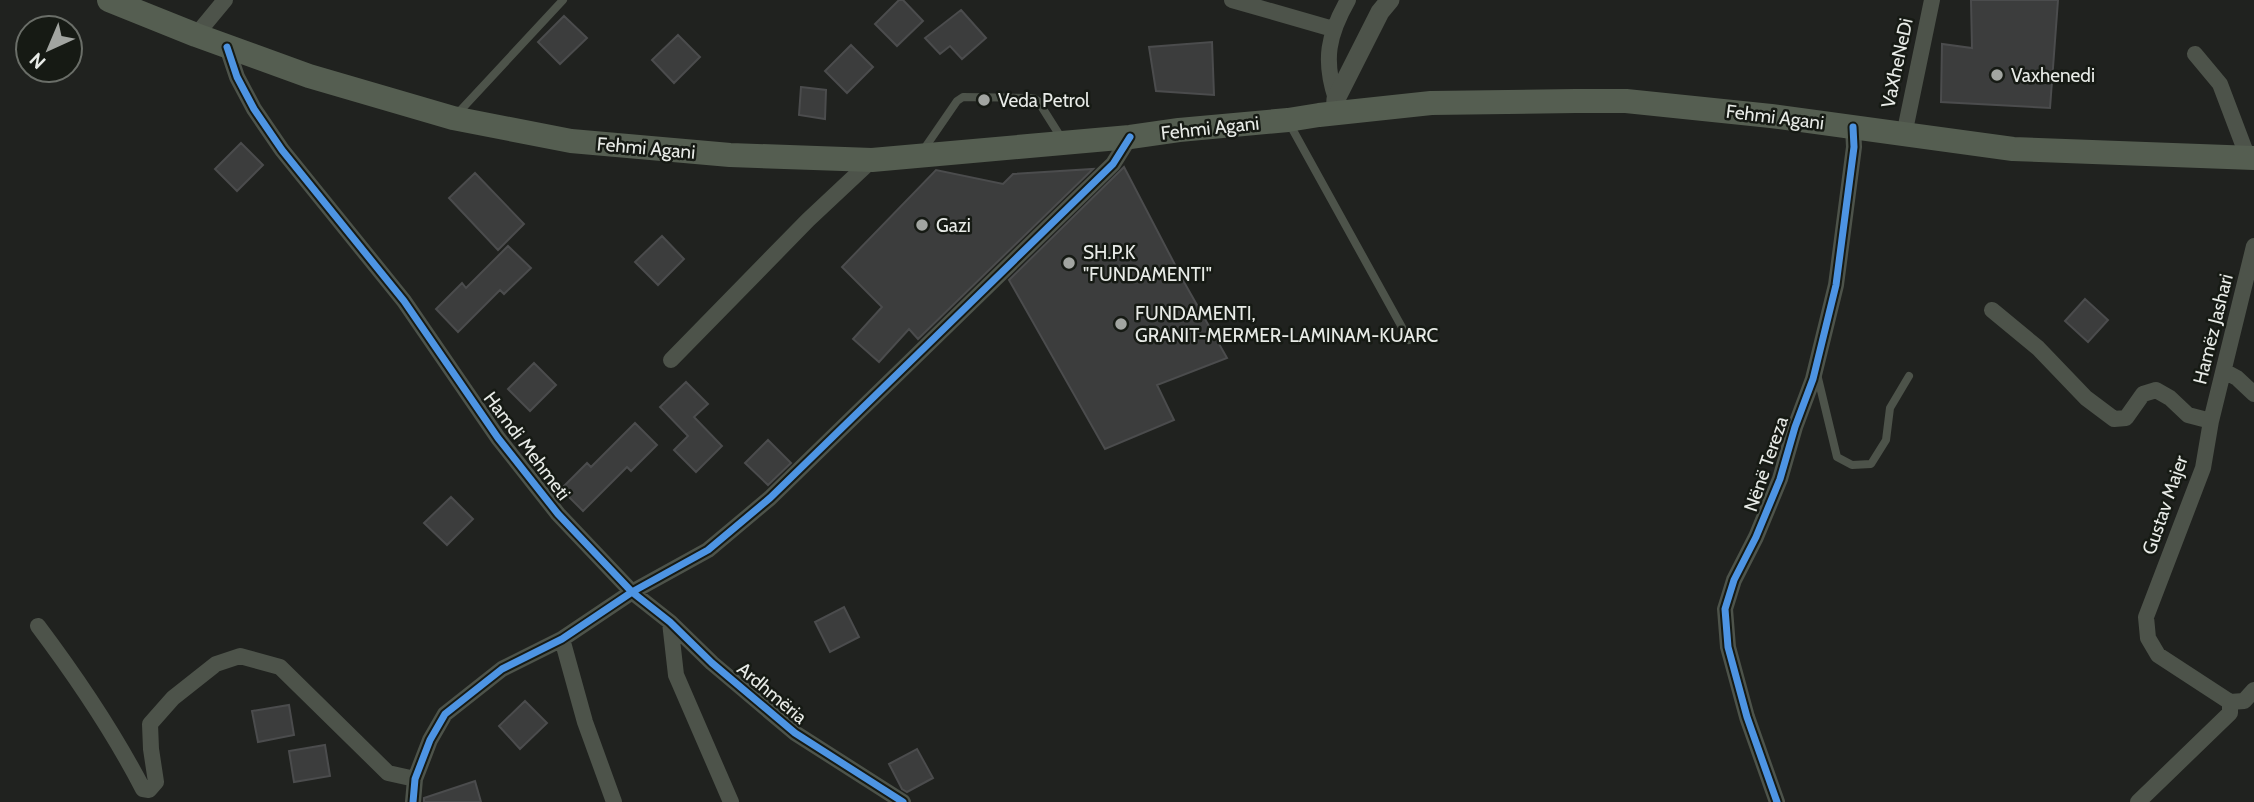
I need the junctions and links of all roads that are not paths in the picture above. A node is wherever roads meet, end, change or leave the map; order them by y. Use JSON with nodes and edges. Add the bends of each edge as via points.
{"nodes":[{"id":1,"x":109,"y":0,"type":"edge"},
{"id":2,"x":225,"y":0,"type":"edge"},
{"id":3,"x":564,"y":0,"type":"edge"},
{"id":4,"x":1233,"y":0,"type":"edge"},
{"id":5,"x":1348,"y":0,"type":"edge"},
{"id":6,"x":1390,"y":0,"type":"edge"},
{"id":7,"x":1931,"y":0,"type":"edge"},
{"id":8,"x":1333,"y":29,"type":"junction"},
{"id":9,"x":196,"y":35,"type":"junction"},
{"id":10,"x":227,"y":47,"type":"junction"},
{"id":11,"x":2195,"y":54,"type":"dead end"},
{"id":12,"x":1335,"y":107,"type":"junction"},
{"id":13,"x":453,"y":118,"type":"junction"},
{"id":14,"x":1288,"y":120,"type":"junction"},
{"id":15,"x":1853,"y":127,"type":"junction"},
{"id":16,"x":1904,"y":135,"type":"junction"},
{"id":17,"x":1130,"y":137,"type":"junction"},
{"id":18,"x":1063,"y":142,"type":"junction"},
{"id":19,"x":918,"y":156,"type":"junction"},
{"id":20,"x":2251,"y":158,"type":"edge"},
{"id":21,"x":872,"y":160,"type":"junction"},
{"id":22,"x":2254,"y":246,"type":"edge"},
{"id":23,"x":2245,"y":291,"type":"junction"},
{"id":24,"x":2254,"y":306,"type":"edge"},
{"id":25,"x":1992,"y":310,"type":"dead end"},
{"id":26,"x":1409,"y":340,"type":"dead end"},
{"id":27,"x":671,"y":360,"type":"dead end"},
{"id":28,"x":1816,"y":368,"type":"junction"},
{"id":29,"x":2224,"y":371,"type":"junction"},
{"id":30,"x":1909,"y":376,"type":"dead end"},
{"id":31,"x":2254,"y":394,"type":"edge"},
{"id":32,"x":2211,"y":421,"type":"junction"},
{"id":33,"x":632,"y":592,"type":"junction"},
{"id":34,"x":670,"y":622,"type":"junction"},
{"id":35,"x":38,"y":626,"type":"dead end"},
{"id":36,"x":562,"y":639,"type":"junction"},
{"id":37,"x":2254,"y":690,"type":"edge"},
{"id":38,"x":2230,"y":702,"type":"junction"},
{"id":39,"x":415,"y":779,"type":"junction"},
{"id":40,"x":413,"y":802,"type":"edge"},
{"id":41,"x":614,"y":802,"type":"edge"},
{"id":42,"x":731,"y":802,"type":"edge"},
{"id":43,"x":903,"y":802,"type":"edge"},
{"id":44,"x":1777,"y":802,"type":"edge"},
{"id":45,"x":2138,"y":802,"type":"edge"}],
"edges":[{"from":1,"to":9,"type":"main road","name":"Fehmi Agani"},
{"from":2,"to":9,"type":"street"},
{"from":3,"to":13,"type":"lane"},
{"from":4,"to":8,"type":"street"},
{"from":5,"to":8,"type":"street"},
{"from":6,"to":12,"type":"street"},
{"from":7,"to":16,"type":"street","name":"VaXheNeDi"},
{"from":8,"to":12,"type":"street","via":[[1327,62]]},
{"from":9,"to":10,"type":"main road","name":"Fehmi Agani"},
{"from":10,"to":13,"type":"main road","name":"Fehmi Agani"},
{"from":10,"to":33,"type":"street","name":"Hamdi Mehmeti","via":[[242,88],[282,150],[404,301],[498,438],[558,514]]},
{"from":11,"to":20,"type":"street","name":"Fehmi Agani","via":[[2220,84]]},
{"from":12,"to":14,"type":"main road","name":"Fehmi Agani"},
{"from":12,"to":15,"type":"main road","name":"Fehmi Agani","via":[[1626,101]]},
{"from":13,"to":21,"type":"main road","name":"Fehmi Agani","via":[[571,141],[730,155]]},
{"from":14,"to":17,"type":"main road","name":"Fehmi Agani"},
{"from":14,"to":26,"type":"lane"},
{"from":15,"to":16,"type":"main road","name":"Fehmi Agani"},
{"from":15,"to":28,"type":"street","name":"Nënë Tereza","via":[[1836,285]]},
{"from":16,"to":20,"type":"main road","name":"Fehmi Agani","via":[[2012,149]]},
{"from":17,"to":18,"type":"main road","name":"Fehmi Agani"},
{"from":17,"to":33,"type":"street","via":[[1113,164],[770,498],[708,550]]},
{"from":18,"to":19,"type":"main road","name":"Fehmi Agani"},
{"from":18,"to":19,"type":"lane","via":[[1033,98],[963,97]]},
{"from":19,"to":21,"type":"main road","name":"Fehmi Agani"},
{"from":21,"to":27,"type":"street"},
{"from":22,"to":23,"type":"street","name":"Hamëz Jashari"},
{"from":23,"to":24,"type":"street"},
{"from":23,"to":29,"type":"street","name":"Hamëz Jashari"},
{"from":25,"to":32,"type":"street","via":[[2114,419],[2126,418],[2143,394],[2155,390],[2188,415]]},
{"from":28,"to":30,"type":"lane","via":[[1837,457],[1852,465],[1871,464],[1886,440],[1890,408]]},
{"from":28,"to":44,"type":"street","name":"Nënë Tereza","via":[[1780,479],[1725,609],[1728,647]]},
{"from":29,"to":31,"type":"street"},
{"from":29,"to":32,"type":"street","name":"Hamëz Jashari"},
{"from":32,"to":38,"type":"street","name":"Gustav Majer","via":[[2203,468],[2146,617],[2148,638],[2158,655]]},
{"from":33,"to":34,"type":"street","name":"Ardhmëria"},
{"from":33,"to":36,"type":"street"},
{"from":34,"to":42,"type":"street","via":[[676,675]]},
{"from":34,"to":43,"type":"street","name":"Ardhmëria","via":[[795,733]]},
{"from":35,"to":39,"type":"street","via":[[122,747],[143,789],[149,790],[156,782],[150,724],[173,698],[216,664],[240,656],[280,667],[388,773]]},
{"from":36,"to":39,"type":"street","via":[[502,669],[445,714]]},
{"from":36,"to":41,"type":"street"},
{"from":37,"to":38,"type":"street","via":[[2244,701]]},
{"from":38,"to":45,"type":"street","via":[[2230,713]]},
{"from":39,"to":40,"type":"street"}]}
